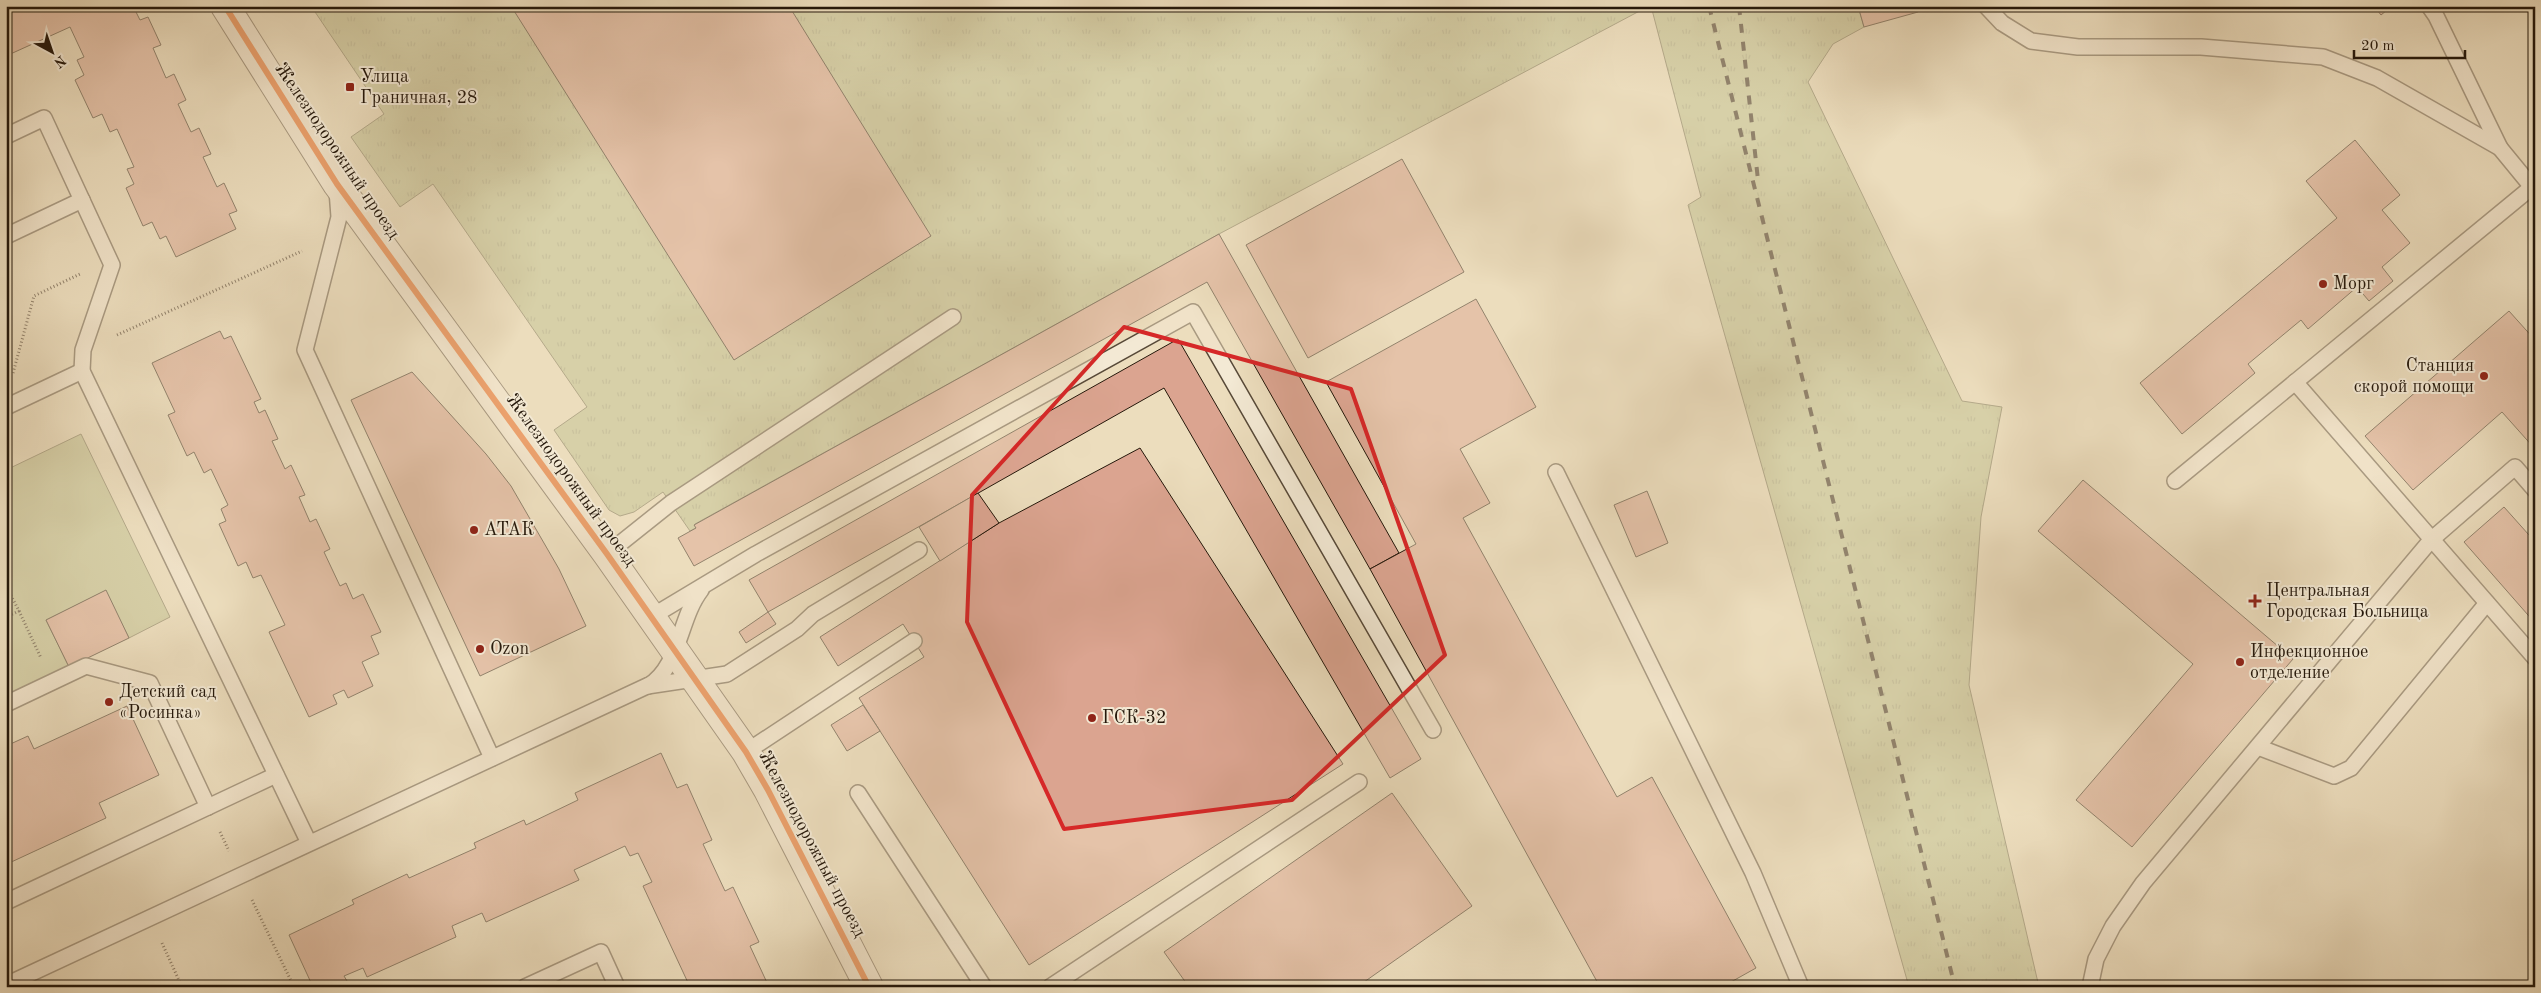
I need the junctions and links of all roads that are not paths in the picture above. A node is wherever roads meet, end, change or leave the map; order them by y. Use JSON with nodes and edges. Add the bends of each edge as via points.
{"nodes":[{"id":1,"x":224,"y":6,"type":"edge"},
{"id":2,"x":1986,"y":6,"type":"edge"},
{"id":3,"x":2428,"y":6,"type":"edge"},
{"id":4,"x":6,"y":136,"type":"edge"},
{"id":5,"x":2500,"y":148,"type":"junction"},
{"id":6,"x":337,"y":184,"type":"junction"},
{"id":7,"x":2533,"y":187,"type":"edge"},
{"id":8,"x":82,"y":200,"type":"junction"},
{"id":9,"x":6,"y":236,"type":"edge"},
{"id":10,"x":953,"y":317,"type":"dead end"},
{"id":11,"x":82,"y":371,"type":"junction"},
{"id":12,"x":2295,"y":382,"type":"junction"},
{"id":13,"x":6,"y":407,"type":"edge"},
{"id":14,"x":1556,"y":472,"type":"dead end"},
{"id":15,"x":2175,"y":481,"type":"dead end"},
{"id":16,"x":2535,"y":490,"type":"edge"},
{"id":17,"x":2431,"y":540,"type":"junction"},
{"id":18,"x":919,"y":550,"type":"dead end"},
{"id":19,"x":607,"y":554,"type":"junction"},
{"id":20,"x":710,"y":582,"type":"junction"},
{"id":21,"x":2487,"y":604,"type":"junction"},
{"id":22,"x":652,"y":617,"type":"junction"},
{"id":23,"x":914,"y":641,"type":"dead end"},
{"id":24,"x":674,"y":648,"type":"junction"},
{"id":25,"x":2535,"y":658,"type":"edge"},
{"id":26,"x":697,"y":680,"type":"junction"},
{"id":27,"x":647,"y":686,"type":"junction"},
{"id":28,"x":6,"y":704,"type":"edge"},
{"id":29,"x":1433,"y":730,"type":"dead end"},
{"id":30,"x":2258,"y":747,"type":"junction"},
{"id":31,"x":746,"y":752,"type":"junction"},
{"id":32,"x":492,"y":758,"type":"junction"},
{"id":33,"x":276,"y":775,"type":"junction"},
{"id":34,"x":1359,"y":782,"type":"dead end"},
{"id":35,"x":858,"y":793,"type":"dead end"},
{"id":36,"x":208,"y":807,"type":"junction"},
{"id":37,"x":309,"y":843,"type":"junction"},
{"id":38,"x":6,"y":902,"type":"edge"},
{"id":39,"x":6,"y":985,"type":"edge"},
{"id":40,"x":525,"y":987,"type":"edge"},
{"id":41,"x":617,"y":987,"type":"edge"},
{"id":42,"x":869,"y":987,"type":"edge"},
{"id":43,"x":984,"y":987,"type":"edge"},
{"id":44,"x":1050,"y":987,"type":"edge"},
{"id":45,"x":1801,"y":987,"type":"edge"},
{"id":46,"x":2090,"y":987,"type":"edge"}],
"edges":[{"from":1,"to":6,"type":"street","name":"Железнодорожный проезд"},
{"from":2,"to":5,"type":"lane","via":[[2002,23],[2031,42],[2078,47],[2201,46],[2323,57],[2377,78]]},
{"from":3,"to":5,"type":"lane","via":[[2436,16]]},
{"from":4,"to":8,"type":"lane","via":[[44,118]]},
{"from":5,"to":7,"type":"lane"},
{"from":6,"to":19,"type":"street","name":"Железнодорожный проезд"},
{"from":6,"to":32,"type":"lane","via":[[339,217],[305,350]]},
{"from":7,"to":12,"type":"lane"},
{"from":8,"to":9,"type":"lane"},
{"from":8,"to":11,"type":"lane","via":[[112,265],[83,350]]},
{"from":10,"to":19,"type":"lane","via":[[671,503]]},
{"from":11,"to":13,"type":"lane"},
{"from":11,"to":33,"type":"lane"},
{"from":12,"to":15,"type":"lane"},
{"from":12,"to":17,"type":"lane"},
{"from":14,"to":45,"type":"lane","via":[[1754,873]]},
{"from":16,"to":17,"type":"lane","via":[[2515,467]]},
{"from":17,"to":21,"type":"lane"},
{"from":17,"to":30,"type":"lane"},
{"from":18,"to":26,"type":"lane","via":[[813,614],[797,629],[727,674]]},
{"from":19,"to":22,"type":"street","name":"Железнодорожный проезд"},
{"from":20,"to":22,"type":"lane"},
{"from":20,"to":24,"type":"lane","via":[[694,599]]},
{"from":20,"to":29,"type":"lane","via":[[1193,312]]},
{"from":21,"to":25,"type":"lane"},
{"from":21,"to":30,"type":"lane","via":[[2351,768],[2334,776]]},
{"from":22,"to":24,"type":"street","name":"Железнодорожный проезд"},
{"from":23,"to":31,"type":"lane"},
{"from":24,"to":26,"type":"street","name":"Железнодорожный проезд"},
{"from":24,"to":27,"type":"lane","via":[[664,674]]},
{"from":26,"to":27,"type":"lane"},
{"from":26,"to":31,"type":"street","name":"Железнодорожный проезд"},
{"from":27,"to":32,"type":"lane"},
{"from":28,"to":36,"type":"lane","via":[[86,666],[150,683]]},
{"from":30,"to":46,"type":"lane","via":[[2113,926],[2096,959]]},
{"from":31,"to":42,"type":"street","name":"Железнодорожный проезд"},
{"from":32,"to":37,"type":"lane"},
{"from":33,"to":36,"type":"lane"},
{"from":33,"to":37,"type":"lane"},
{"from":34,"to":44,"type":"lane"},
{"from":35,"to":43,"type":"lane"},
{"from":36,"to":38,"type":"lane"},
{"from":37,"to":39,"type":"lane"},
{"from":40,"to":41,"type":"lane","via":[[601,952]]}]}
